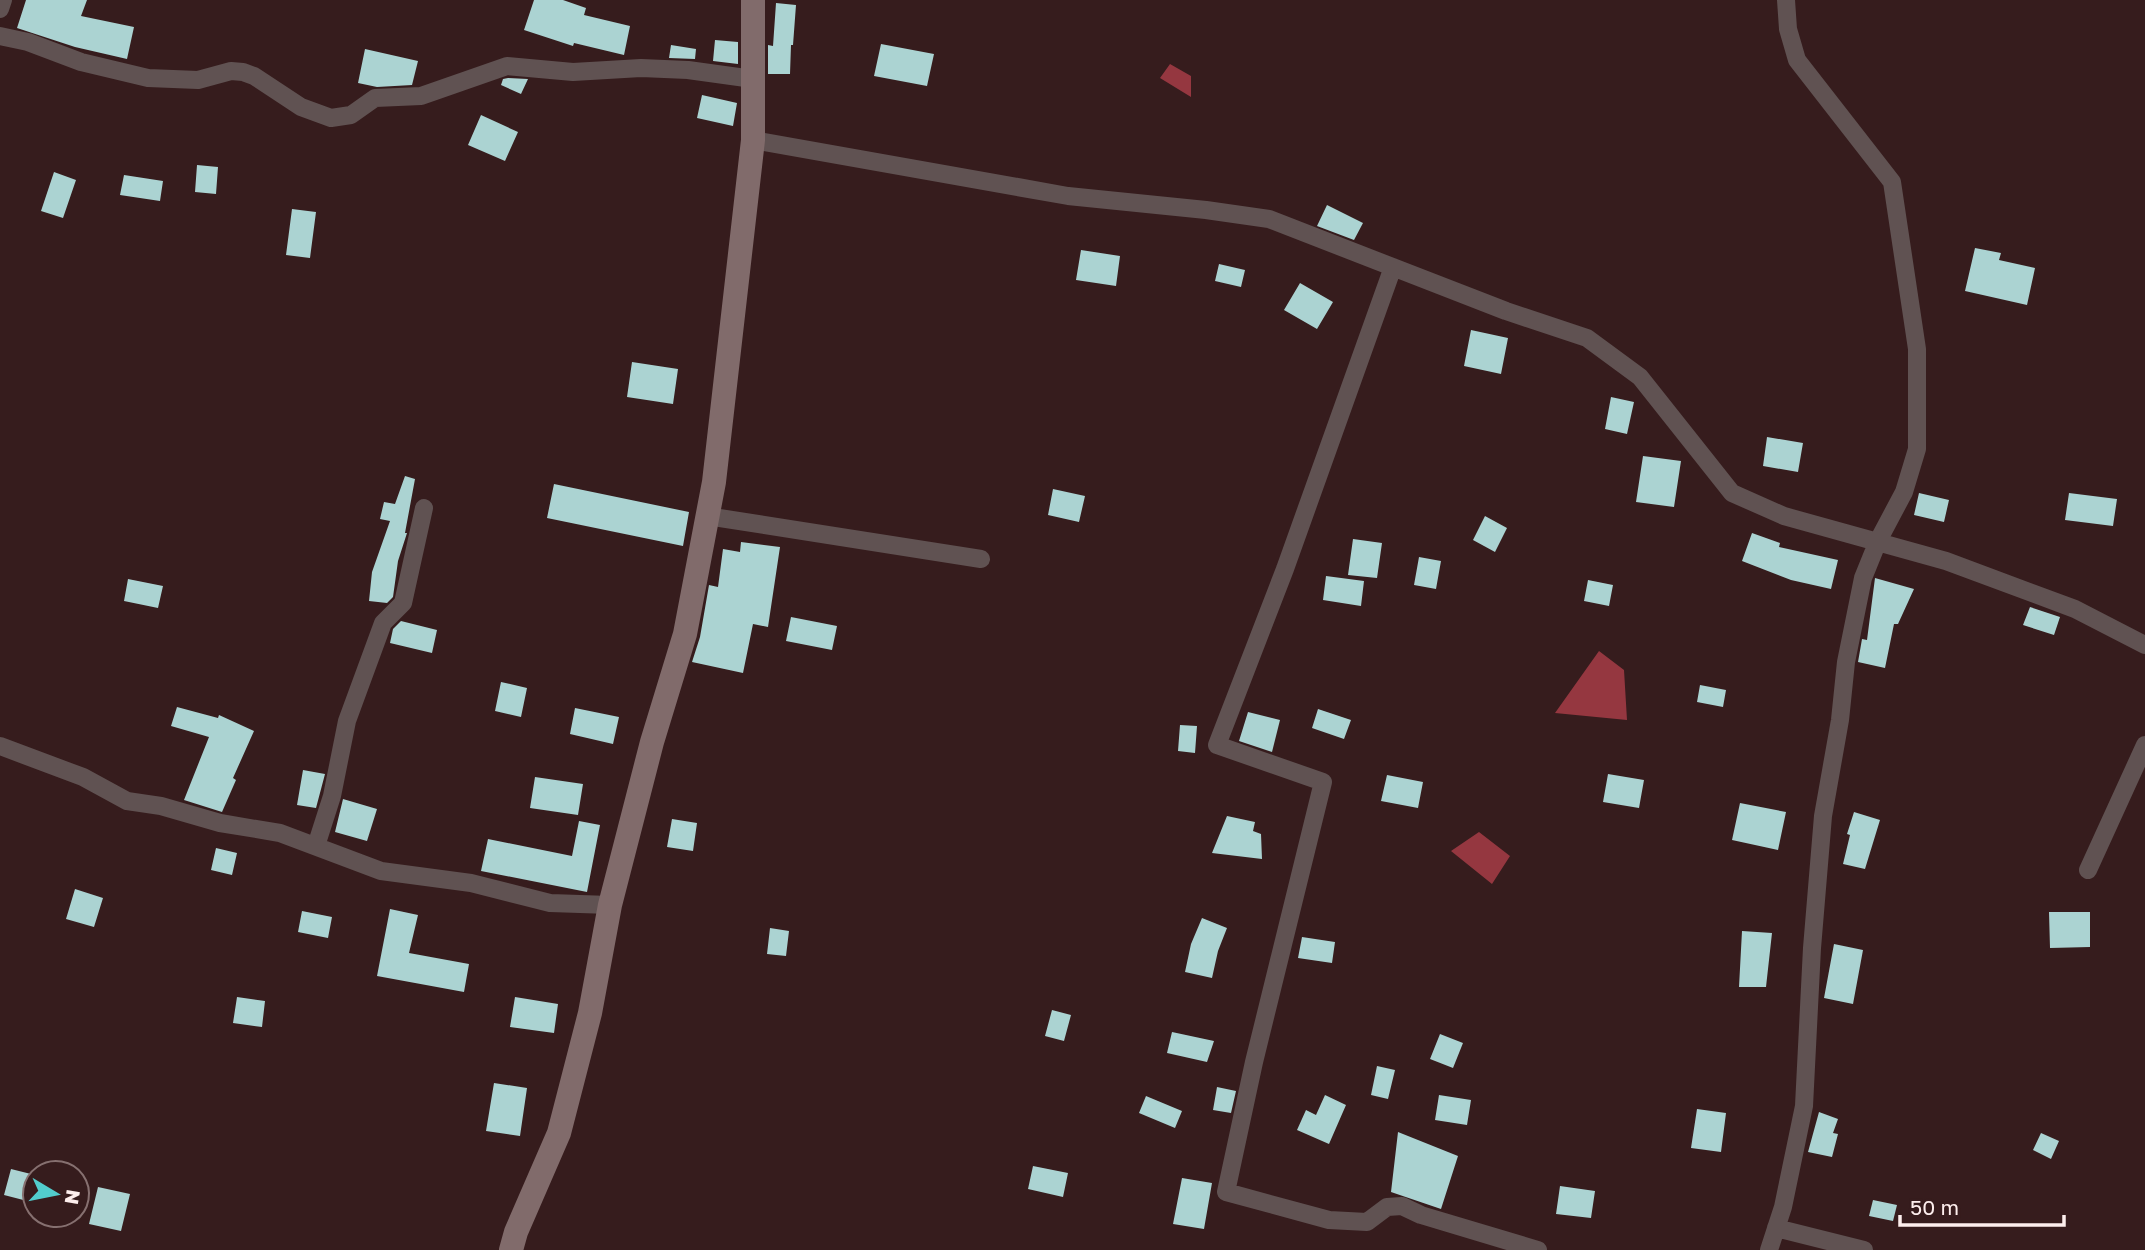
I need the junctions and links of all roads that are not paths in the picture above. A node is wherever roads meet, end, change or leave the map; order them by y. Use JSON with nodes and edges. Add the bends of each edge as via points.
{"nodes":[{"id":1,"x":3,"y":0,"type":"edge"},
{"id":2,"x":753,"y":0,"type":"edge"},
{"id":3,"x":1786,"y":0,"type":"edge"},
{"id":4,"x":0,"y":9,"type":"edge"},
{"id":5,"x":0,"y":36,"type":"edge"},
{"id":6,"x":753,"y":79,"type":"junction"},
{"id":7,"x":753,"y":141,"type":"junction"},
{"id":8,"x":1394,"y":267,"type":"junction"},
{"id":9,"x":424,"y":508,"type":"dead end"},
{"id":10,"x":707,"y":516,"type":"junction"},
{"id":11,"x":1878,"y":541,"type":"junction"},
{"id":12,"x":981,"y":559,"type":"dead end"},
{"id":13,"x":2145,"y":645,"type":"edge"},
{"id":14,"x":2145,"y":745,"type":"edge"},
{"id":15,"x":0,"y":746,"type":"edge"},
{"id":16,"x":316,"y":846,"type":"junction"},
{"id":17,"x":2088,"y":870,"type":"dead end"},
{"id":18,"x":610,"y":905,"type":"junction"},
{"id":19,"x":1776,"y":1228,"type":"junction"},
{"id":20,"x":511,"y":1250,"type":"edge"},
{"id":21,"x":1538,"y":1250,"type":"edge"},
{"id":22,"x":1769,"y":1250,"type":"edge"},
{"id":23,"x":1864,"y":1250,"type":"edge"}],
"edges":[{"from":1,"to":4,"type":"street"},
{"from":2,"to":6,"type":"main road"},
{"from":3,"to":11,"type":"street","via":[[1797,60],[1892,182],[1917,349],[1917,449],[1904,492]]},
{"from":5,"to":6,"type":"street","via":[[148,78],[198,80],[243,72],[301,107],[331,118],[351,115],[375,98],[421,96],[507,65],[573,72],[688,70]]},
{"from":6,"to":7,"type":"main road"},
{"from":7,"to":8,"type":"street","via":[[1069,196],[1269,219]]},
{"from":7,"to":10,"type":"main road"},
{"from":8,"to":11,"type":"street","via":[[1587,338],[1640,377],[1732,493],[1784,516]]},
{"from":8,"to":21,"type":"street","via":[[1217,746],[1323,782],[1226,1192],[1329,1220],[1367,1222],[1387,1207],[1402,1206]]},
{"from":9,"to":16,"type":"street","via":[[403,603],[383,622],[347,721]]},
{"from":10,"to":12,"type":"street"},
{"from":10,"to":18,"type":"main road","via":[[685,634]]},
{"from":11,"to":13,"type":"street","via":[[2075,609]]},
{"from":11,"to":19,"type":"street","via":[[1863,578],[1846,662],[1823,816],[1804,1106]]},
{"from":14,"to":17,"type":"street"},
{"from":15,"to":16,"type":"street","via":[[83,778],[127,801],[280,833]]},
{"from":16,"to":18,"type":"street","via":[[381,871],[471,883],[550,903]]},
{"from":18,"to":20,"type":"main road","via":[[590,1013],[559,1133]]},
{"from":19,"to":22,"type":"street"},
{"from":19,"to":23,"type":"street"}]}
